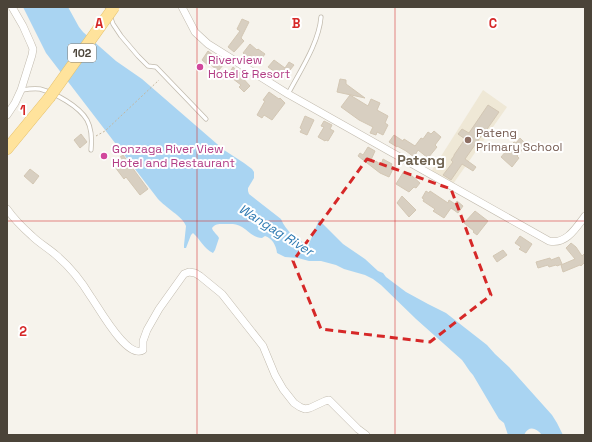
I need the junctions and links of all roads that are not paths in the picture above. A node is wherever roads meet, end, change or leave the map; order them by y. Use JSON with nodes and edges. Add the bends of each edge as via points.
{"nodes":[{"id":1,"x":12,"y":7,"type":"edge"},
{"id":2,"x":107,"y":7,"type":"edge"},
{"id":3,"x":114,"y":7,"type":"edge"},
{"id":4,"x":182,"y":7,"type":"edge"},
{"id":5,"x":321,"y":16,"type":"dead end"},
{"id":6,"x":21,"y":90,"type":"junction"},
{"id":7,"x":288,"y":94,"type":"junction"},
{"id":8,"x":7,"y":115,"type":"edge"},
{"id":9,"x":206,"y":119,"type":"dead end"},
{"id":10,"x":7,"y":149,"type":"edge"},
{"id":11,"x":91,"y":150,"type":"dead end"},
{"id":12,"x":7,"y":209,"type":"edge"},
{"id":13,"x":585,"y":216,"type":"edge"},
{"id":14,"x":366,"y":435,"type":"edge"}],
"edges":[{"from":1,"to":6,"type":"street","via":[[32,49]]},
{"from":2,"to":9,"type":"lane","via":[[113,24],[138,56],[148,66],[156,67]]},
{"from":3,"to":10,"type":"main road","number":"102","bridge":true,"via":[[49,98]]},
{"from":4,"to":7,"type":"street","via":[[195,32],[208,44]]},
{"from":5,"to":7,"type":"lane","via":[[320,27],[308,58]]},
{"from":6,"to":8,"type":"street"},
{"from":6,"to":11,"type":"lane","via":[[41,89],[56,95],[82,113],[88,121],[92,138]]},
{"from":7,"to":13,"type":"street","via":[[549,241],[558,242],[566,238]]},
{"from":12,"to":14,"type":"street","via":[[70,270],[129,348],[140,352],[143,350],[144,335],[151,322],[184,274],[192,272],[222,294],[252,331],[263,346],[283,389],[294,403],[305,409],[329,400]]}]}
